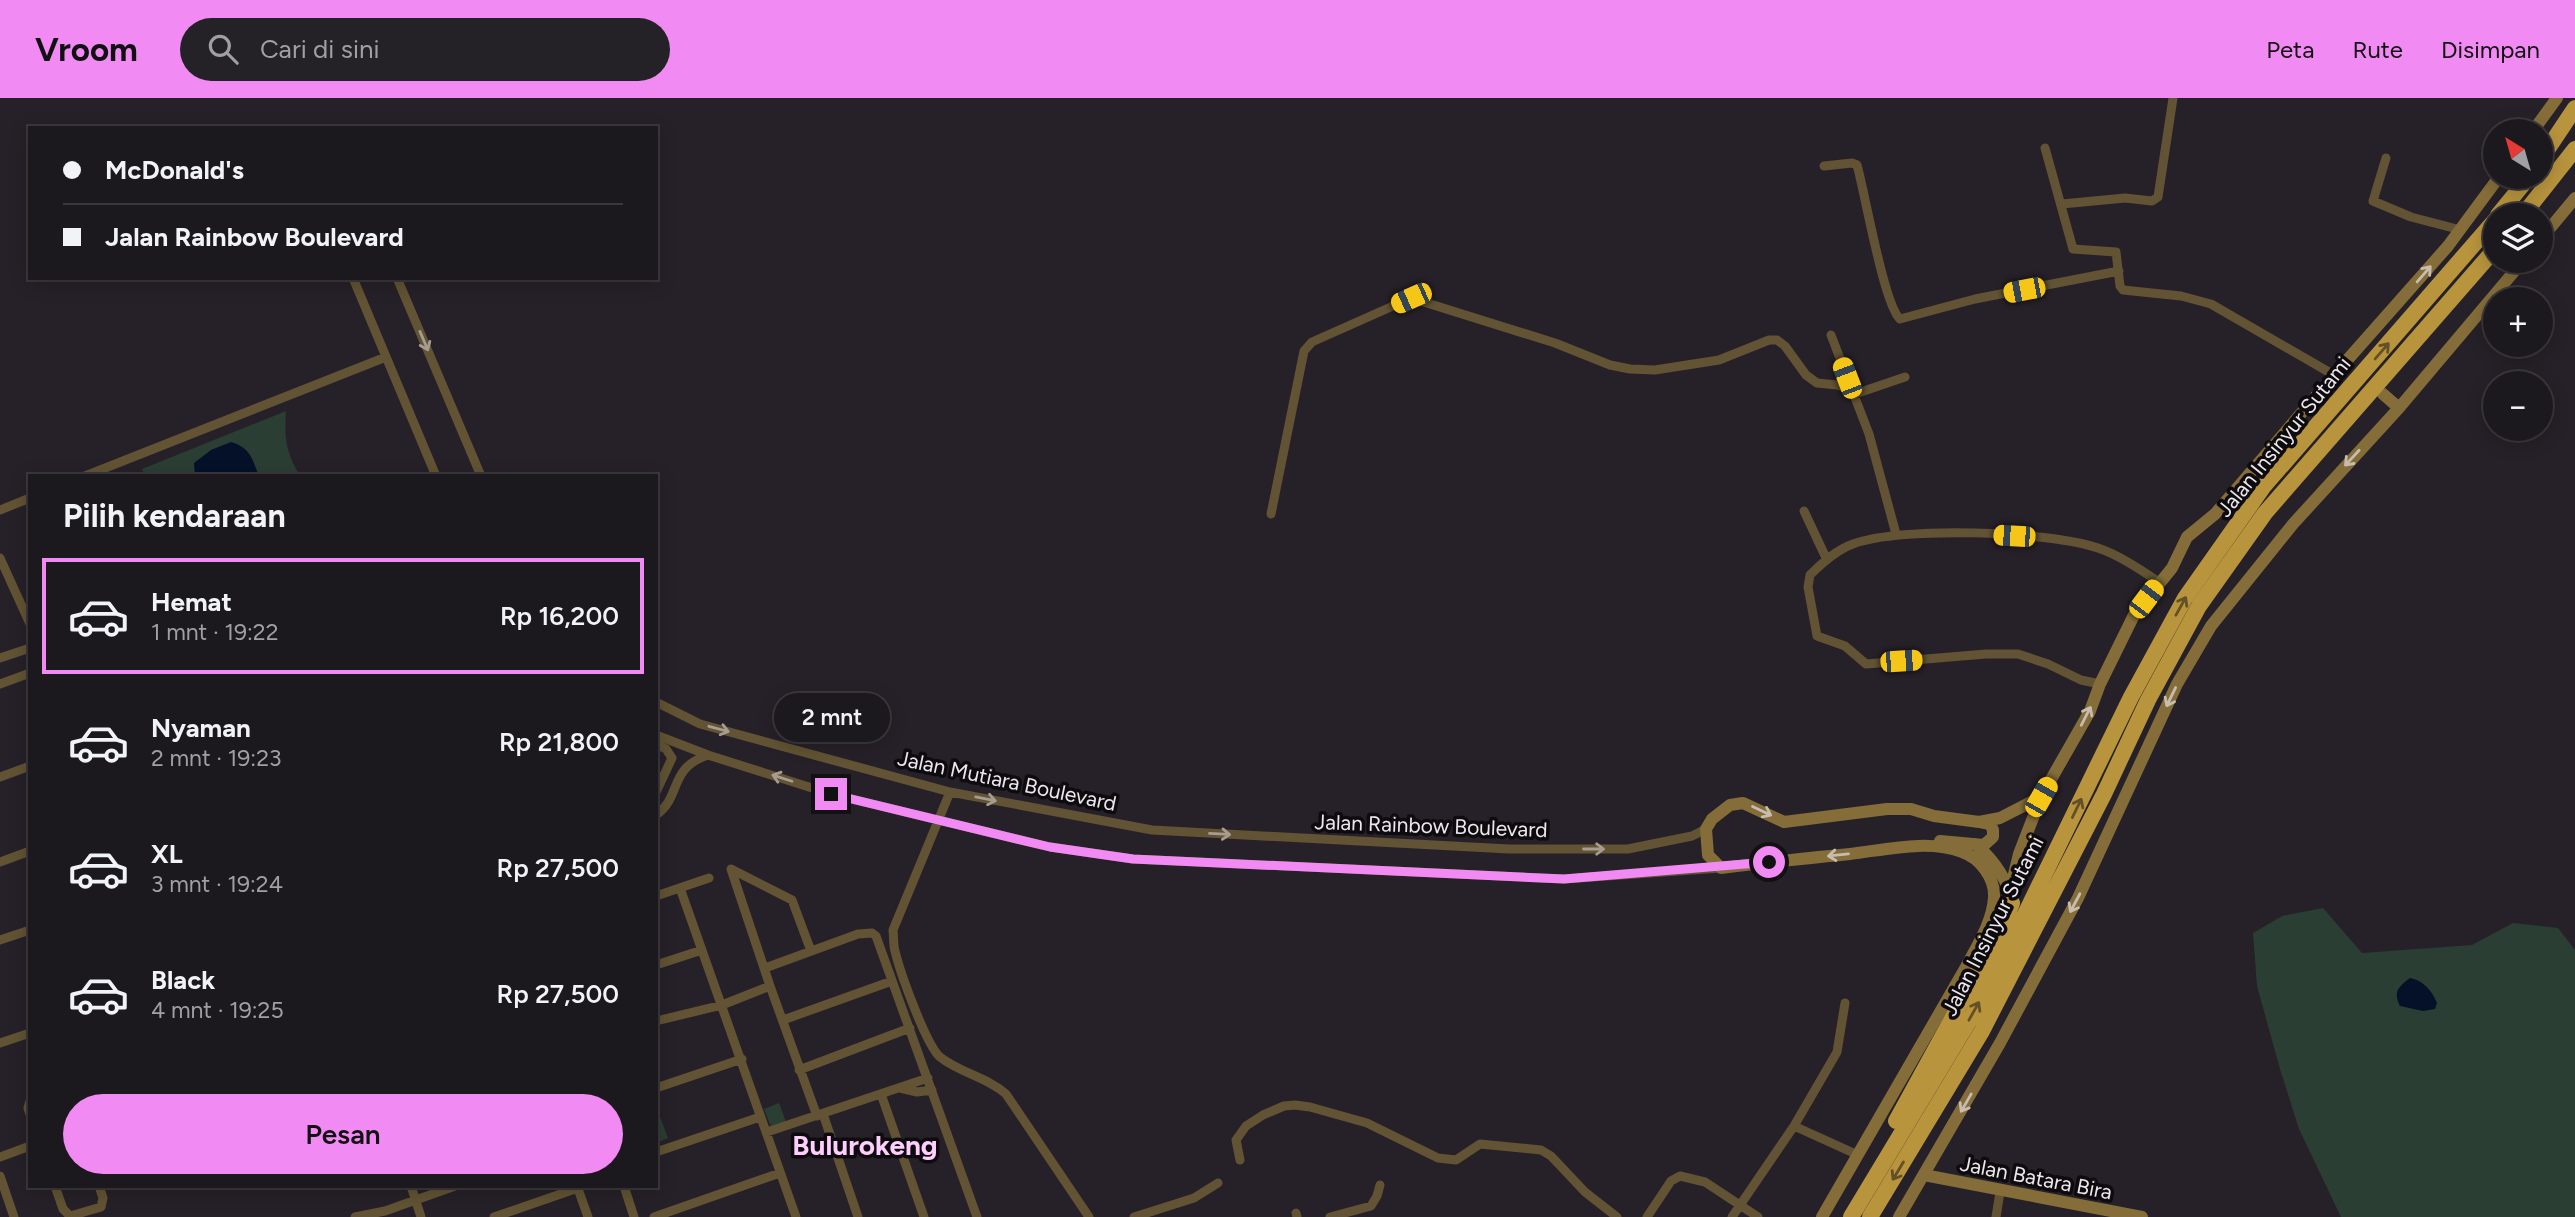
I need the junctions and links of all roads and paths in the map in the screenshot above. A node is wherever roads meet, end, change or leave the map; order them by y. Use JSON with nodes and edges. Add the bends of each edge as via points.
{"nodes":[{"id":1,"x":2173,"y":98,"type":"edge"},
{"id":2,"x":2557,"y":98,"type":"edge"},
{"id":3,"x":2575,"y":108,"type":"edge"},
{"id":4,"x":2542,"y":119,"type":"edge"},
{"id":5,"x":2553,"y":141,"type":"edge"},
{"id":6,"x":2045,"y":148,"type":"dead end"},
{"id":7,"x":2575,"y":149,"type":"edge"},
{"id":8,"x":2386,"y":158,"type":"dead end"},
{"id":9,"x":1824,"y":166,"type":"dead end"},
{"id":10,"x":2490,"y":189,"type":"edge"},
{"id":11,"x":2519,"y":189,"type":"edge"},
{"id":12,"x":2575,"y":198,"type":"edge"},
{"id":13,"x":2508,"y":203,"type":"edge"},
{"id":14,"x":2532,"y":203,"type":"edge"},
{"id":15,"x":2062,"y":204,"type":"junction"},
{"id":16,"x":2553,"y":225,"type":"edge"},
{"id":17,"x":2461,"y":230,"type":"junction"},
{"id":18,"x":2483,"y":233,"type":"edge"},
{"id":19,"x":2483,"y":263,"type":"edge"},
{"id":20,"x":2119,"y":271,"type":"junction"},
{"id":21,"x":2513,"y":273,"type":"edge"},
{"id":22,"x":354,"y":280,"type":"edge"},
{"id":23,"x":398,"y":280,"type":"edge"},
{"id":24,"x":1831,"y":335,"type":"dead end"},
{"id":25,"x":386,"y":357,"type":"junction"},
{"id":26,"x":2334,"y":375,"type":"junction"},
{"id":27,"x":1905,"y":377,"type":"dead end"},
{"id":28,"x":1853,"y":391,"type":"junction"},
{"id":29,"x":2384,"y":394,"type":"dead end"},
{"id":30,"x":2399,"y":408,"type":"junction"},
{"id":31,"x":90,"y":474,"type":"edge"},
{"id":32,"x":435,"y":474,"type":"edge"},
{"id":33,"x":480,"y":474,"type":"edge"},
{"id":34,"x":28,"y":499,"type":"edge"},
{"id":35,"x":0,"y":510,"type":"edge"},
{"id":36,"x":1804,"y":511,"type":"dead end"},
{"id":37,"x":1271,"y":514,"type":"dead end"},
{"id":38,"x":1896,"y":534,"type":"junction"},
{"id":39,"x":0,"y":558,"type":"edge"},
{"id":40,"x":1827,"y":560,"type":"junction"},
{"id":41,"x":2159,"y":582,"type":"junction"},
{"id":42,"x":28,"y":620,"type":"edge"},
{"id":43,"x":28,"y":649,"type":"edge"},
{"id":44,"x":0,"y":658,"type":"edge"},
{"id":45,"x":28,"y":674,"type":"edge"},
{"id":46,"x":0,"y":684,"type":"edge"},
{"id":47,"x":2100,"y":684,"type":"junction"},
{"id":48,"x":658,"y":703,"type":"edge"},
{"id":49,"x":658,"y":736,"type":"edge"},
{"id":50,"x":658,"y":745,"type":"edge"},
{"id":51,"x":708,"y":755,"type":"junction"},
{"id":52,"x":28,"y":767,"type":"edge"},
{"id":53,"x":0,"y":777,"type":"edge"},
{"id":54,"x":658,"y":788,"type":"edge"},
{"id":55,"x":950,"y":792,"type":"junction"},
{"id":56,"x":2041,"y":797,"type":"junction"},
{"id":57,"x":658,"y":813,"type":"edge"},
{"id":58,"x":941,"y":820,"type":"junction"},
{"id":59,"x":1979,"y":822,"type":"junction"},
{"id":60,"x":1706,"y":829,"type":"junction"},
{"id":61,"x":1152,"y":830,"type":"joint"},
{"id":62,"x":1975,"y":844,"type":"junction"},
{"id":63,"x":1905,"y":847,"type":"junction"},
{"id":64,"x":28,"y":852,"type":"edge"},
{"id":65,"x":0,"y":862,"type":"edge"},
{"id":66,"x":1721,"y":868,"type":"junction"},
{"id":67,"x":709,"y":878,"type":"dead end"},
{"id":68,"x":680,"y":888,"type":"junction"},
{"id":69,"x":658,"y":896,"type":"edge"},
{"id":70,"x":2011,"y":897,"type":"junction"},
{"id":71,"x":28,"y":931,"type":"edge"},
{"id":72,"x":0,"y":940,"type":"edge"},
{"id":73,"x":702,"y":950,"type":"junction"},
{"id":74,"x":811,"y":951,"type":"junction"},
{"id":75,"x":658,"y":964,"type":"edge"},
{"id":76,"x":765,"y":968,"type":"junction"},
{"id":77,"x":892,"y":981,"type":"junction"},
{"id":78,"x":770,"y":986,"type":"junction"},
{"id":79,"x":1845,"y":1003,"type":"dead end"},
{"id":80,"x":722,"y":1004,"type":"junction"},
{"id":81,"x":658,"y":1020,"type":"edge"},
{"id":82,"x":783,"y":1020,"type":"junction"},
{"id":83,"x":910,"y":1028,"type":"junction"},
{"id":84,"x":28,"y":1034,"type":"edge"},
{"id":85,"x":0,"y":1043,"type":"edge"},
{"id":86,"x":742,"y":1059,"type":"junction"},
{"id":87,"x":799,"y":1070,"type":"junction"},
{"id":88,"x":928,"y":1078,"type":"junction"},
{"id":89,"x":658,"y":1087,"type":"edge"},
{"id":90,"x":901,"y":1087,"type":"junction"},
{"id":91,"x":932,"y":1090,"type":"junction"},
{"id":92,"x":881,"y":1094,"type":"junction"},
{"id":93,"x":820,"y":1115,"type":"junction"},
{"id":94,"x":760,"y":1116,"type":"junction"},
{"id":95,"x":1794,"y":1125,"type":"junction"},
{"id":96,"x":767,"y":1132,"type":"junction"},
{"id":97,"x":28,"y":1147,"type":"edge"},
{"id":98,"x":658,"y":1151,"type":"edge"},
{"id":99,"x":1858,"y":1156,"type":"junction"},
{"id":100,"x":0,"y":1157,"type":"edge"},
{"id":101,"x":1240,"y":1160,"type":"dead end"},
{"id":102,"x":780,"y":1173,"type":"junction"},
{"id":103,"x":1924,"y":1175,"type":"junction"},
{"id":104,"x":0,"y":1176,"type":"edge"},
{"id":105,"x":1218,"y":1183,"type":"dead end"},
{"id":106,"x":1380,"y":1185,"type":"dead end"},
{"id":107,"x":56,"y":1188,"type":"edge"},
{"id":108,"x":100,"y":1188,"type":"edge"},
{"id":109,"x":412,"y":1188,"type":"edge"},
{"id":110,"x":449,"y":1188,"type":"edge"},
{"id":111,"x":575,"y":1188,"type":"edge"},
{"id":112,"x":578,"y":1188,"type":"edge"},
{"id":113,"x":625,"y":1188,"type":"edge"},
{"id":114,"x":2000,"y":1192,"type":"junction"},
{"id":115,"x":415,"y":1200,"type":"junction"},
{"id":116,"x":1740,"y":1205,"type":"junction"},
{"id":117,"x":2120,"y":1215,"type":"edge"},
{"id":118,"x":14,"y":1217,"type":"edge"},
{"id":119,"x":355,"y":1217,"type":"edge"},
{"id":120,"x":421,"y":1217,"type":"edge"},
{"id":121,"x":494,"y":1217,"type":"edge"},
{"id":122,"x":588,"y":1217,"type":"edge"},
{"id":123,"x":634,"y":1217,"type":"edge"},
{"id":124,"x":654,"y":1217,"type":"edge"},
{"id":125,"x":796,"y":1217,"type":"edge"},
{"id":126,"x":858,"y":1217,"type":"edge"},
{"id":127,"x":924,"y":1217,"type":"edge"},
{"id":128,"x":977,"y":1217,"type":"edge"},
{"id":129,"x":1089,"y":1217,"type":"edge"},
{"id":130,"x":1134,"y":1217,"type":"edge"},
{"id":131,"x":1330,"y":1217,"type":"edge"},
{"id":132,"x":1616,"y":1217,"type":"edge"},
{"id":133,"x":1647,"y":1217,"type":"edge"},
{"id":134,"x":1732,"y":1217,"type":"edge"},
{"id":135,"x":1758,"y":1217,"type":"edge"},
{"id":136,"x":1822,"y":1217,"type":"edge"},
{"id":137,"x":1841,"y":1217,"type":"edge"},
{"id":138,"x":1851,"y":1217,"type":"edge"},
{"id":139,"x":1870,"y":1217,"type":"edge"},
{"id":140,"x":1899,"y":1217,"type":"edge"},
{"id":141,"x":1996,"y":1217,"type":"edge"},
{"id":142,"x":2142,"y":1217,"type":"edge"}],
"edges":[{"from":1,"to":15,"type":"street","via":[[2158,197],[2152,201],[2125,198]]},
{"from":2,"to":4,"type":"street"},
{"from":3,"to":5,"type":"highway"},
{"from":6,"to":15,"type":"street"},
{"from":7,"to":14,"type":"highway"},
{"from":8,"to":17,"type":"street","via":[[2373,201]]},
{"from":9,"to":20,"type":"street","via":[[1857,165],[1886,287],[1900,319]]},
{"from":10,"to":17,"type":"street"},
{"from":11,"to":13,"type":"highway","name":"Jalan Insinyur Sutami"},
{"from":12,"to":16,"type":"street"},
{"from":15,"to":20,"type":"street","via":[[2073,249],[2116,252]]},
{"from":26,"to":17,"type":"street","one_way":true,"via":[[2351,366]]},
{"from":138,"to":18,"type":"highway","name":"Jalan Insinyur Sutami","one_way":true,"via":[[1972,1016],[2185,598],[2264,486]]},
{"from":19,"to":139,"type":"highway","name":"Jalan Insinyur Sutami","one_way":true,"via":[[2265,513],[2199,606],[1982,1031]]},
{"from":20,"to":26,"type":"street","via":[[2123,290],[2211,304]]},
{"from":21,"to":30,"type":"street"},
{"from":22,"to":25,"type":"street"},
{"from":23,"to":33,"type":"street","one_way":true},
{"from":24,"to":28,"type":"street"},
{"from":25,"to":31,"type":"street"},
{"from":25,"to":32,"type":"street"},
{"from":26,"to":41,"type":"street","via":[[2215,514],[2187,537],[2172,568]]},
{"from":27,"to":28,"type":"street"},
{"from":28,"to":37,"type":"street","via":[[1838,384],[1816,383],[1777,340],[1719,360],[1655,370],[1630,369],[1411,298],[1312,342],[1304,351]]},
{"from":28,"to":38,"type":"street"},
{"from":29,"to":30,"type":"street"},
{"from":30,"to":103,"type":"street","one_way":true,"via":[[2293,524],[2193,654],[2078,898]]},
{"from":34,"to":35,"type":"street"},
{"from":36,"to":40,"type":"street"},
{"from":38,"to":40,"type":"street","via":[[1854,543]]},
{"from":38,"to":41,"type":"street","via":[[2075,542],[2100,549]]},
{"from":39,"to":42,"type":"street"},
{"from":40,"to":47,"type":"street","via":[[1808,580],[1816,633],[1845,646],[1866,664],[2018,654]]},
{"from":41,"to":47,"type":"street","via":[[2134,615]]},
{"from":43,"to":44,"type":"street"},
{"from":45,"to":46,"type":"street"},
{"from":56,"to":47,"type":"street","one_way":true,"via":[[2090,711]]},
{"from":48,"to":55,"type":"street","name":"Jalan Mutiara Boulevard","one_way":true,"via":[[700,724]]},
{"from":49,"to":51,"type":"street"},
{"from":50,"to":54,"type":"street","via":[[672,758]]},
{"from":51,"to":57,"type":"street","via":[[686,766]]},
{"from":58,"to":51,"type":"street","one_way":true,"via":[[831,794]]},
{"from":52,"to":53,"type":"street"},
{"from":55,"to":58,"type":"street"},
{"from":55,"to":61,"type":"street","name":"Jalan Mutiara Boulevard","one_way":true},
{"from":56,"to":59,"type":"street","via":[[2000,818]]},
{"from":56,"to":70,"type":"street","via":[[2019,854]]},
{"from":58,"to":66,"type":"street","via":[[1050,847],[1133,859],[1564,879]]},
{"from":58,"to":129,"type":"street","via":[[893,930],[895,950],[926,1038],[941,1058],[1006,1094]]},
{"from":60,"to":59,"type":"street","one_way":true,"via":[[1730,805],[1743,803],[1784,822],[1887,809]]},
{"from":59,"to":62,"type":"street","via":[[1990,824],[1993,837],[1984,845]]},
{"from":61,"to":60,"type":"street","name":"Jalan Rainbow Boulevard","one_way":true,"via":[[1509,849],[1628,849]]},
{"from":60,"to":66,"type":"street","via":[[1708,855]]},
{"from":62,"to":63,"type":"street","via":[[1924,841]]},
{"from":62,"to":70,"type":"street","via":[[1997,866]]},
{"from":63,"to":66,"type":"street","one_way":true},
{"from":63,"to":99,"type":"street","via":[[1964,852],[1983,865],[1994,898],[1987,925],[1966,967]]},
{"from":64,"to":65,"type":"street"},
{"from":67,"to":68,"type":"street"},
{"from":68,"to":69,"type":"street"},
{"from":68,"to":73,"type":"street"},
{"from":70,"to":137,"type":"highway","via":[[2003,926],[1940,1046]]},
{"from":71,"to":72,"type":"street"},
{"from":73,"to":75,"type":"street"},
{"from":73,"to":80,"type":"street"},
{"from":74,"to":76,"type":"street"},
{"from":74,"to":76,"type":"street","via":[[792,900],[731,869]]},
{"from":74,"to":77,"type":"street","via":[[872,933]]},
{"from":76,"to":78,"type":"street"},
{"from":77,"to":82,"type":"street"},
{"from":77,"to":83,"type":"street"},
{"from":78,"to":80,"type":"street"},
{"from":78,"to":82,"type":"street"},
{"from":79,"to":95,"type":"street","via":[[1838,1052]]},
{"from":80,"to":81,"type":"street"},
{"from":80,"to":86,"type":"street"},
{"from":82,"to":87,"type":"street"},
{"from":83,"to":87,"type":"street"},
{"from":83,"to":88,"type":"street"},
{"from":84,"to":85,"type":"street"},
{"from":86,"to":89,"type":"street"},
{"from":86,"to":94,"type":"street"},
{"from":87,"to":93,"type":"street"},
{"from":88,"to":90,"type":"street"},
{"from":88,"to":91,"type":"street"},
{"from":90,"to":91,"type":"street"},
{"from":90,"to":92,"type":"street"},
{"from":91,"to":128,"type":"street"},
{"from":92,"to":93,"type":"street"},
{"from":92,"to":127,"type":"street"},
{"from":93,"to":96,"type":"street"},
{"from":93,"to":126,"type":"street"},
{"from":94,"to":96,"type":"street"},
{"from":94,"to":98,"type":"street"},
{"from":95,"to":99,"type":"street"},
{"from":95,"to":116,"type":"street"},
{"from":96,"to":102,"type":"street"},
{"from":97,"to":100,"type":"street"},
{"from":99,"to":136,"type":"street"},
{"from":101,"to":132,"type":"street","via":[[1236,1140],[1246,1126],[1284,1106],[1310,1107],[1376,1126],[1438,1158],[1456,1160],[1480,1144],[1541,1150]]},
{"from":102,"to":124,"type":"street"},
{"from":102,"to":125,"type":"street"},
{"from":103,"to":114,"type":"street","name":"Jalan Batara Bira"},
{"from":103,"to":140,"type":"street"},
{"from":104,"to":118,"type":"street"},
{"from":105,"to":130,"type":"street","via":[[1194,1198]]},
{"from":106,"to":131,"type":"street","via":[[1371,1206]]},
{"from":107,"to":108,"type":"street","via":[[69,1216],[101,1207]]},
{"from":109,"to":115,"type":"street"},
{"from":110,"to":115,"type":"street"},
{"from":111,"to":121,"type":"street"},
{"from":112,"to":122,"type":"street"},
{"from":113,"to":123,"type":"street"},
{"from":114,"to":117,"type":"street","name":"Jalan Batara Bira"},
{"from":114,"to":141,"type":"street"},
{"from":115,"to":119,"type":"street"},
{"from":115,"to":120,"type":"street"},
{"from":116,"to":133,"type":"street","via":[[1705,1182],[1680,1176],[1671,1181]]},
{"from":116,"to":134,"type":"street"},
{"from":116,"to":135,"type":"street"},
{"from":117,"to":142,"type":"street","name":"Jalan Batara Bira"}]}
